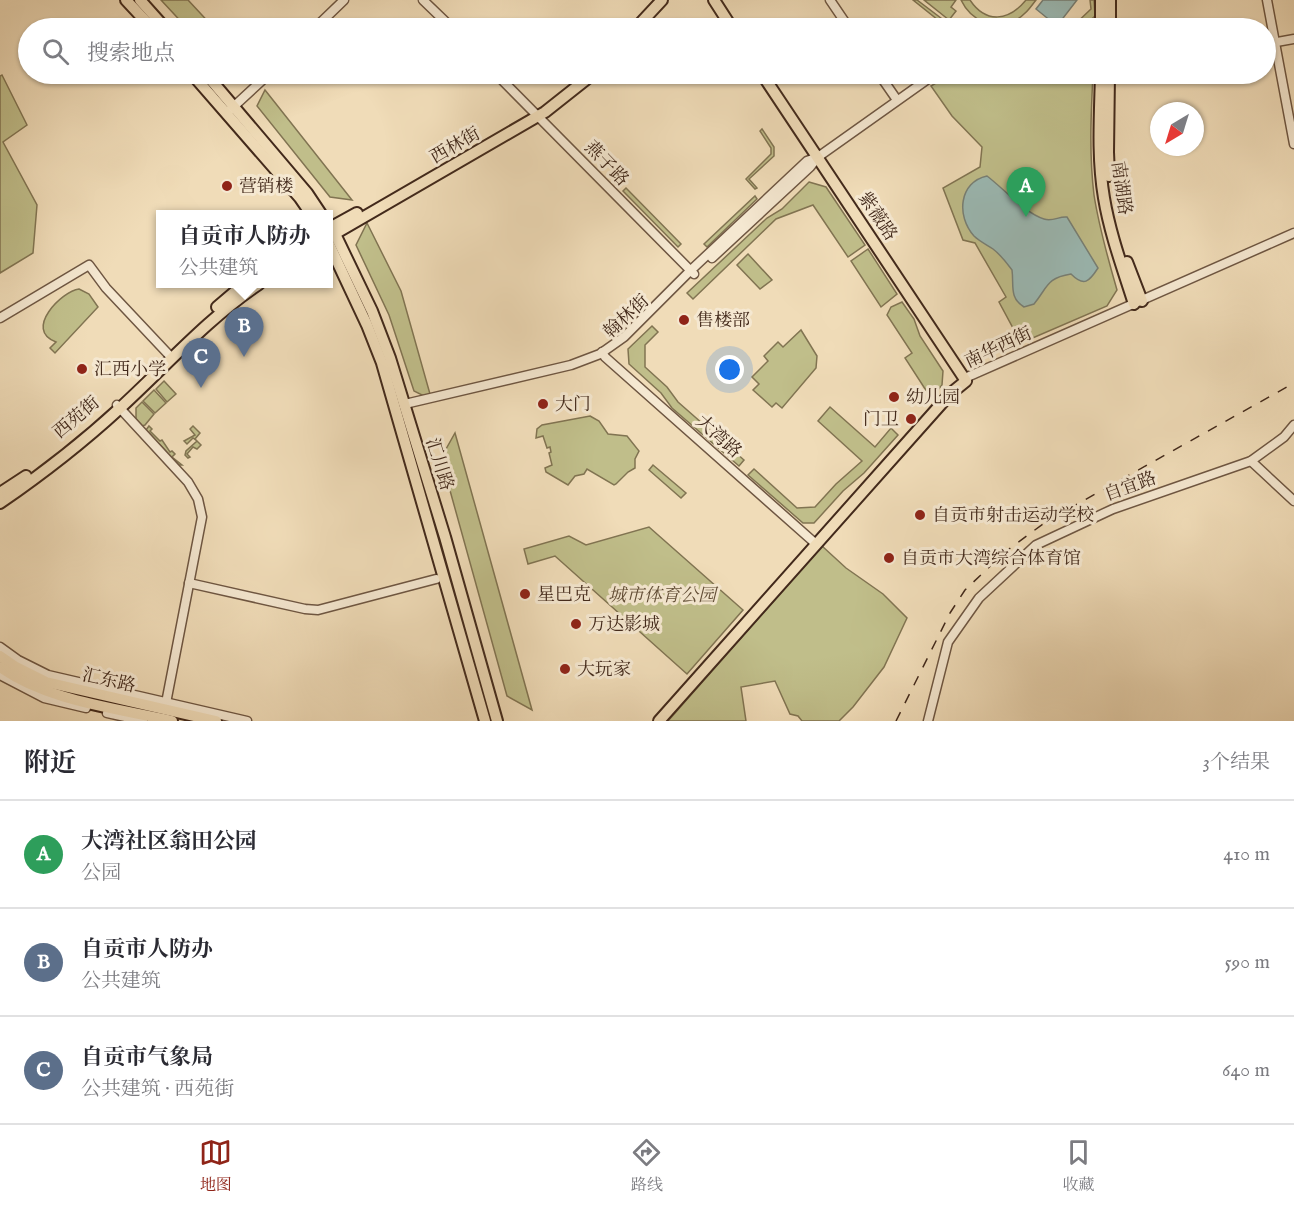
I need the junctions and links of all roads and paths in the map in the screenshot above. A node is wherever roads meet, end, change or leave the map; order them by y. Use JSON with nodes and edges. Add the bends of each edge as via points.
{"nodes":[{"id":1,"x":126,"y":0,"type":"edge"},
{"id":2,"x":140,"y":0,"type":"edge"},
{"id":3,"x":344,"y":0,"type":"edge"},
{"id":4,"x":423,"y":0,"type":"edge"},
{"id":5,"x":653,"y":0,"type":"edge"},
{"id":6,"x":662,"y":0,"type":"edge"},
{"id":7,"x":714,"y":0,"type":"edge"},
{"id":8,"x":830,"y":0,"type":"edge"},
{"id":9,"x":1101,"y":0,"type":"edge"},
{"id":10,"x":1110,"y":0,"type":"edge"},
{"id":11,"x":1267,"y":0,"type":"edge"},
{"id":12,"x":143,"y":18,"type":"edge"},
{"id":13,"x":156,"y":18,"type":"edge"},
{"id":14,"x":325,"y":18,"type":"edge"},
{"id":15,"x":442,"y":18,"type":"edge"},
{"id":16,"x":637,"y":18,"type":"edge"},
{"id":17,"x":645,"y":18,"type":"edge"},
{"id":18,"x":726,"y":18,"type":"edge"},
{"id":19,"x":842,"y":18,"type":"edge"},
{"id":20,"x":1101,"y":18,"type":"edge"},
{"id":21,"x":1110,"y":18,"type":"edge"},
{"id":22,"x":1268,"y":18,"type":"edge"},
{"id":23,"x":1294,"y":39,"type":"edge"},
{"id":24,"x":1276,"y":42,"type":"edge"},
{"id":25,"x":1276,"y":68,"type":"edge"},
{"id":26,"x":203,"y":84,"type":"edge"},
{"id":27,"x":213,"y":84,"type":"edge"},
{"id":28,"x":258,"y":84,"type":"edge"},
{"id":29,"x":506,"y":84,"type":"edge"},
{"id":30,"x":572,"y":84,"type":"edge"},
{"id":31,"x":579,"y":84,"type":"edge"},
{"id":32,"x":769,"y":84,"type":"edge"},
{"id":33,"x":886,"y":84,"type":"edge"},
{"id":34,"x":920,"y":84,"type":"edge"},
{"id":35,"x":1101,"y":84,"type":"edge"},
{"id":36,"x":1109,"y":84,"type":"edge"},
{"id":37,"x":897,"y":100,"type":"junction"},
{"id":38,"x":231,"y":109,"type":"junction"},
{"id":39,"x":536,"y":114,"type":"junction"},
{"id":40,"x":1294,"y":144,"type":"edge"},
{"id":41,"x":818,"y":157,"type":"junction"},
{"id":42,"x":308,"y":210,"type":"edge"},
{"id":43,"x":318,"y":210,"type":"edge"},
{"id":44,"x":333,"y":230,"type":"edge"},
{"id":45,"x":1294,"y":233,"type":"edge"},
{"id":46,"x":333,"y":238,"type":"edge"},
{"id":47,"x":333,"y":239,"type":"edge"},
{"id":48,"x":692,"y":273,"type":"junction"},
{"id":49,"x":239,"y":288,"type":"edge"},
{"id":50,"x":253,"y":288,"type":"edge"},
{"id":51,"x":1138,"y":302,"type":"junction"},
{"id":52,"x":0,"y":318,"type":"edge"},
{"id":53,"x":604,"y":355,"type":"junction"},
{"id":54,"x":170,"y":356,"type":"junction"},
{"id":55,"x":964,"y":376,"type":"junction"},
{"id":56,"x":118,"y":406,"type":"junction"},
{"id":57,"x":406,"y":407,"type":"junction"},
{"id":58,"x":1294,"y":425,"type":"edge"},
{"id":59,"x":1251,"y":461,"type":"junction"},
{"id":60,"x":0,"y":493,"type":"edge"},
{"id":61,"x":1294,"y":501,"type":"edge"},
{"id":62,"x":0,"y":503,"type":"edge"},
{"id":63,"x":813,"y":542,"type":"junction"},
{"id":64,"x":436,"y":579,"type":"dead end"},
{"id":65,"x":189,"y":583,"type":"junction"},
{"id":66,"x":0,"y":647,"type":"edge"},
{"id":67,"x":0,"y":656,"type":"edge"},
{"id":68,"x":0,"y":667,"type":"edge"},
{"id":69,"x":0,"y":675,"type":"edge"},
{"id":70,"x":166,"y":702,"type":"junction"},
{"id":71,"x":143,"y":721,"type":"edge"},
{"id":72,"x":172,"y":721,"type":"edge"},
{"id":73,"x":216,"y":721,"type":"edge"},
{"id":74,"x":247,"y":721,"type":"edge"},
{"id":75,"x":485,"y":721,"type":"edge"},
{"id":76,"x":497,"y":721,"type":"edge"},
{"id":77,"x":651,"y":721,"type":"edge"},
{"id":78,"x":659,"y":721,"type":"edge"},
{"id":79,"x":928,"y":721,"type":"edge"}],
"edges":[{"from":1,"to":12,"type":"main road"},
{"from":2,"to":13,"type":"main road"},
{"from":3,"to":14,"type":"street"},
{"from":4,"to":15,"type":"street"},
{"from":5,"to":16,"type":"main road"},
{"from":6,"to":17,"type":"main road"},
{"from":7,"to":18,"type":"main road"},
{"from":8,"to":19,"type":"street"},
{"from":9,"to":20,"type":"main road"},
{"from":10,"to":21,"type":"main road"},
{"from":11,"to":22,"type":"street"},
{"from":23,"to":24,"type":"street"},
{"from":25,"to":40,"type":"street"},
{"from":26,"to":38,"type":"main road"},
{"from":27,"to":38,"type":"main road"},
{"from":28,"to":38,"type":"street"},
{"from":29,"to":39,"type":"street","name":"燕子路"},
{"from":30,"to":39,"type":"main road","name":"西林街"},
{"from":31,"to":39,"type":"main road","name":"西林街"},
{"from":32,"to":41,"type":"main road","name":"紫薇路"},
{"from":33,"to":37,"type":"street"},
{"from":34,"to":37,"type":"street","name":"翰林街"},
{"from":35,"to":51,"type":"main road","name":"南湖路","via":[[1104,197],[1115,246]]},
{"from":36,"to":51,"type":"main road","name":"南湖路","via":[[1111,198]]},
{"from":37,"to":41,"type":"street","name":"翰林街"},
{"from":38,"to":42,"type":"main road"},
{"from":38,"to":43,"type":"main road"},
{"from":39,"to":44,"type":"main road","name":"西林街"},
{"from":39,"to":48,"type":"street","name":"燕子路"},
{"from":41,"to":48,"type":"street","name":"翰林街"},
{"from":41,"to":55,"type":"main road","name":"紫薇路"},
{"from":45,"to":51,"type":"street","name":"南华西街"},
{"from":46,"to":57,"type":"main road","name":"汇川路","via":[[372,311]]},
{"from":47,"to":75,"type":"main road","name":"汇川路","via":[[382,363]]},
{"from":48,"to":53,"type":"street","name":"翰林街","via":[[621,346]]},
{"from":49,"to":54,"type":"main road","name":"西苑街"},
{"from":50,"to":56,"type":"main road"},
{"from":51,"to":55,"type":"street","name":"南华西街"},
{"from":52,"to":54,"type":"street","via":[[88,266]]},
{"from":53,"to":57,"type":"street","name":"翰林街","via":[[576,368]]},
{"from":53,"to":63,"type":"street","name":"大湾路"},
{"from":54,"to":56,"type":"main road","name":"西苑街"},
{"from":55,"to":63,"type":"main road","name":"南华西街","via":[[966,381]]},
{"from":56,"to":60,"type":"main road","name":"西苑街"},
{"from":56,"to":62,"type":"main road","via":[[73,450]]},
{"from":56,"to":65,"type":"street","via":[[188,482],[198,499],[202,517]]},
{"from":57,"to":76,"type":"main road","name":"汇川路"},
{"from":58,"to":59,"type":"street","name":"自宜路"},
{"from":59,"to":61,"type":"street"},
{"from":59,"to":79,"type":"street","name":"自宜路","via":[[1113,509],[1036,544],[979,598],[948,642]]},
{"from":63,"to":77,"type":"main road","name":"南华西街"},
{"from":63,"to":78,"type":"main road","name":"南华西街"},
{"from":64,"to":65,"type":"street","via":[[318,610]]},
{"from":65,"to":70,"type":"street"},
{"from":66,"to":70,"type":"street","via":[[48,675]]},
{"from":67,"to":73,"type":"main road","name":"汇东路","via":[[46,682]]},
{"from":68,"to":72,"type":"main road","name":"汇东路","via":[[46,693]]},
{"from":69,"to":71,"type":"street","via":[[44,698]]},
{"from":70,"to":74,"type":"street"}]}
